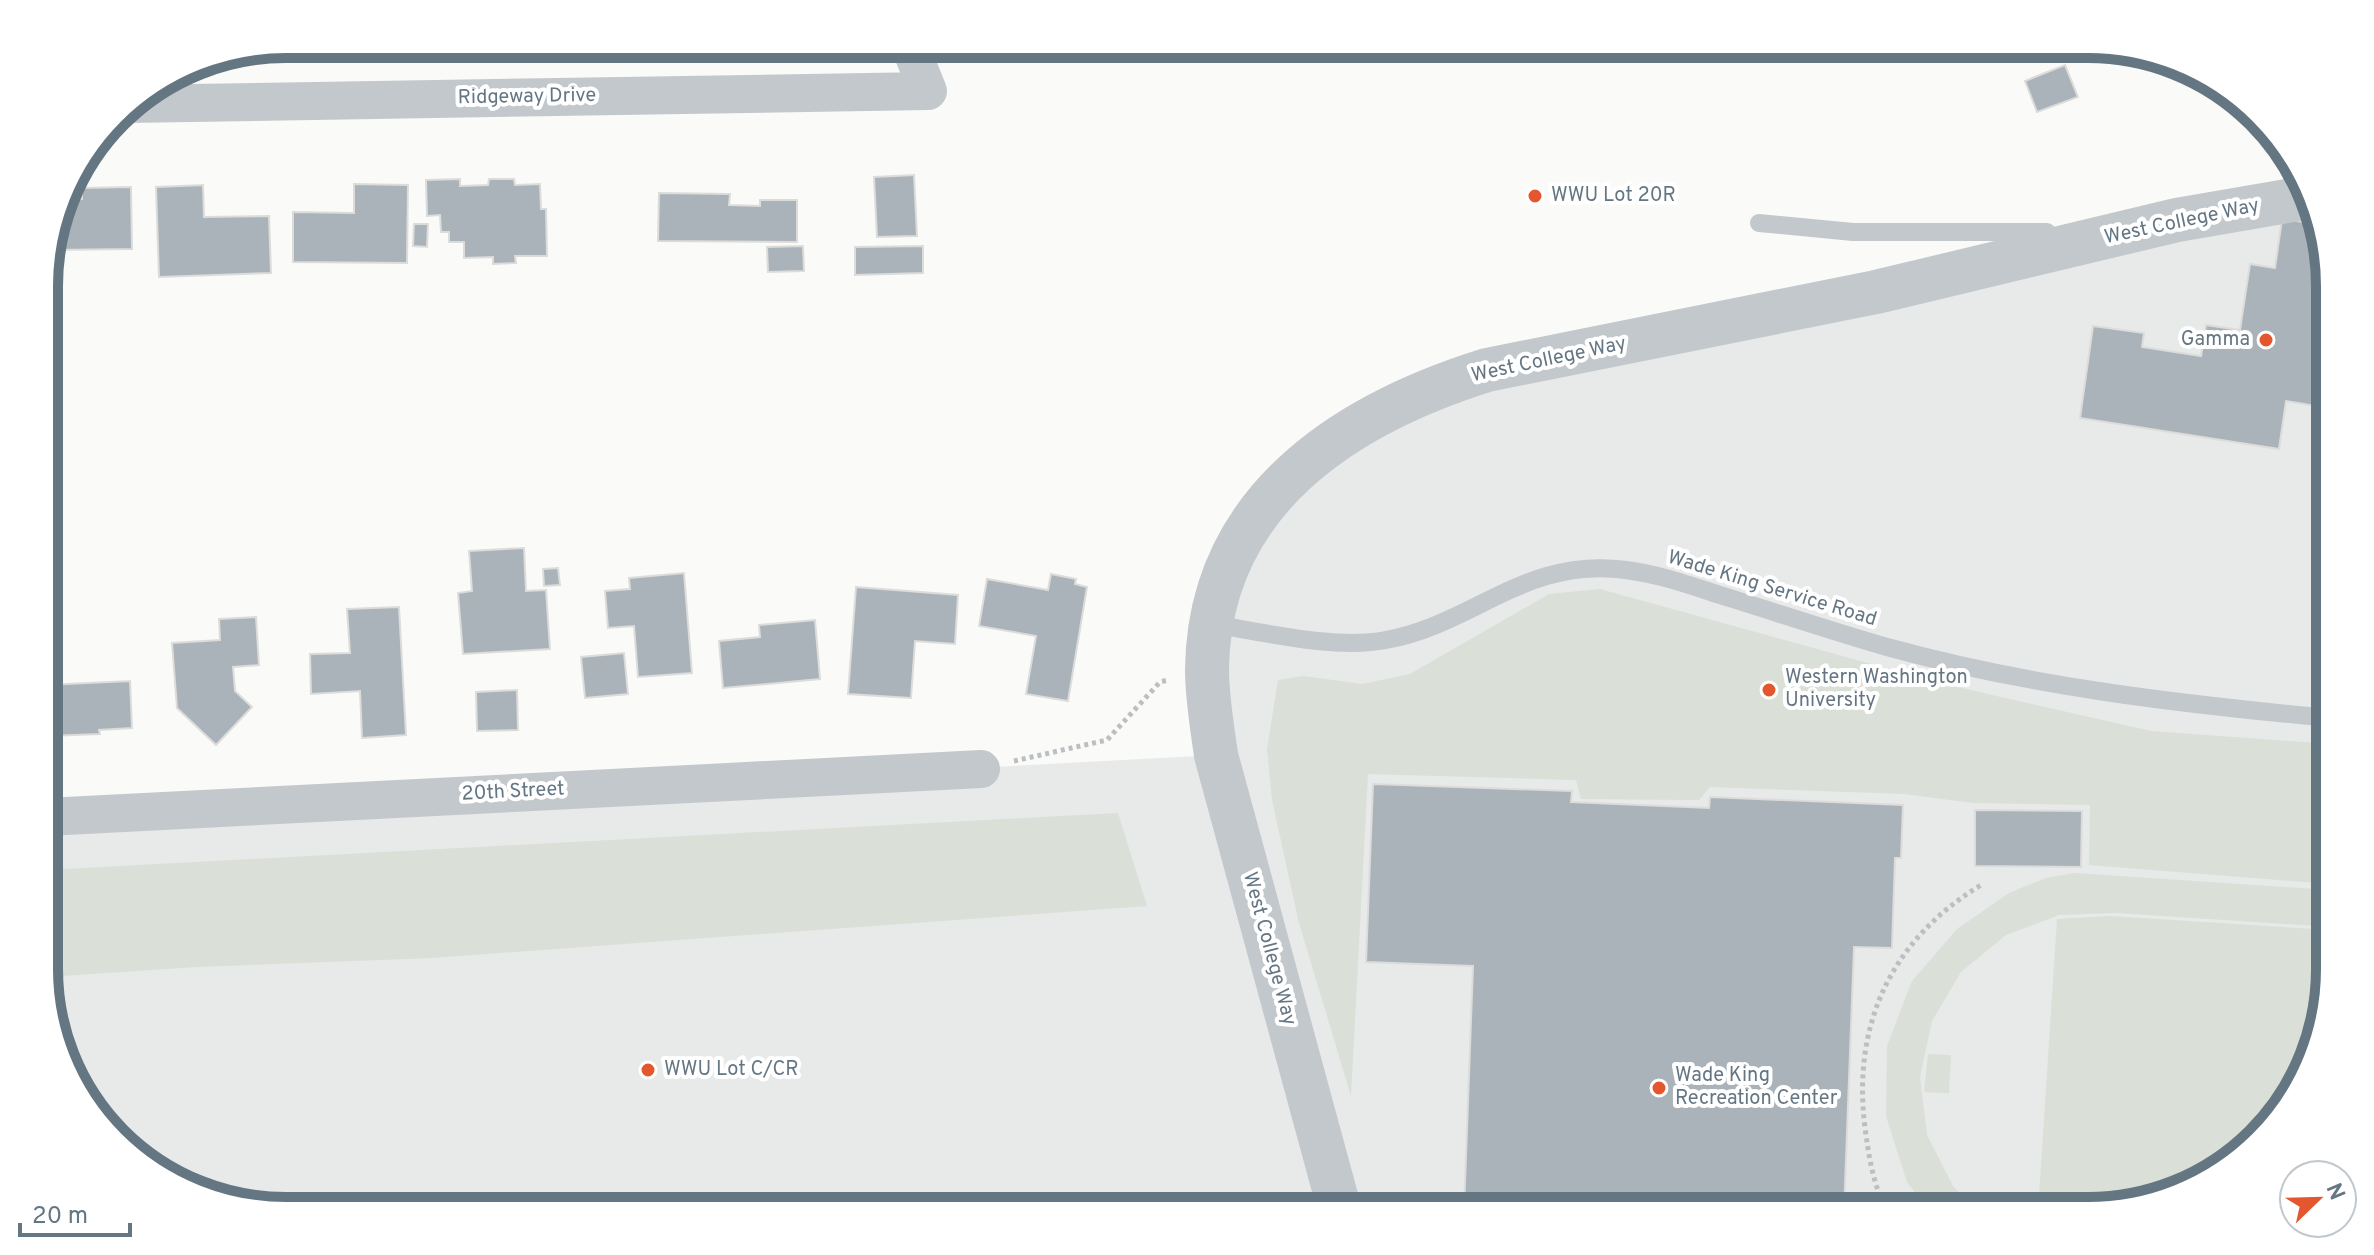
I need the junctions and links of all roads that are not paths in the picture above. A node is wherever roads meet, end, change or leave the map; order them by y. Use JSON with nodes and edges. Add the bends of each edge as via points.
{"nodes":[{"id":1,"x":915,"y":58,"type":"edge"},
{"id":2,"x":150,"y":104,"type":"edge"},
{"id":3,"x":2299,"y":199,"type":"edge"},
{"id":4,"x":2177,"y":220,"type":"junction"},
{"id":5,"x":1759,"y":223,"type":"dead end"},
{"id":6,"x":1212,"y":624,"type":"junction"},
{"id":7,"x":2316,"y":717,"type":"edge"},
{"id":8,"x":981,"y":769,"type":"road end"},
{"id":9,"x":58,"y":816,"type":"edge"},
{"id":10,"x":1336,"y":1197,"type":"edge"}],
"edges":[{"from":1,"to":2,"type":"street","name":"Ridgeway Drive","via":[[928,91]]},
{"from":3,"to":4,"type":"street","name":"West College Way"},
{"from":4,"to":5,"type":"lane","via":[[2030,234],[1853,232]]},
{"from":4,"to":6,"type":"street","name":"West College Way","via":[[1876,292],[1487,370],[1445,383],[1366,421],[1294,471],[1241,541]]},
{"from":6,"to":7,"type":"lane","name":"Wade King Service Road","via":[[1352,643],[1386,640],[1419,631],[1530,580],[1579,568],[1626,570],[1889,647],[2052,684]]},
{"from":6,"to":10,"type":"street","name":"West College Way","via":[[1207,668],[1216,755]]},
{"from":8,"to":9,"type":"street","name":"20th Street"}]}
